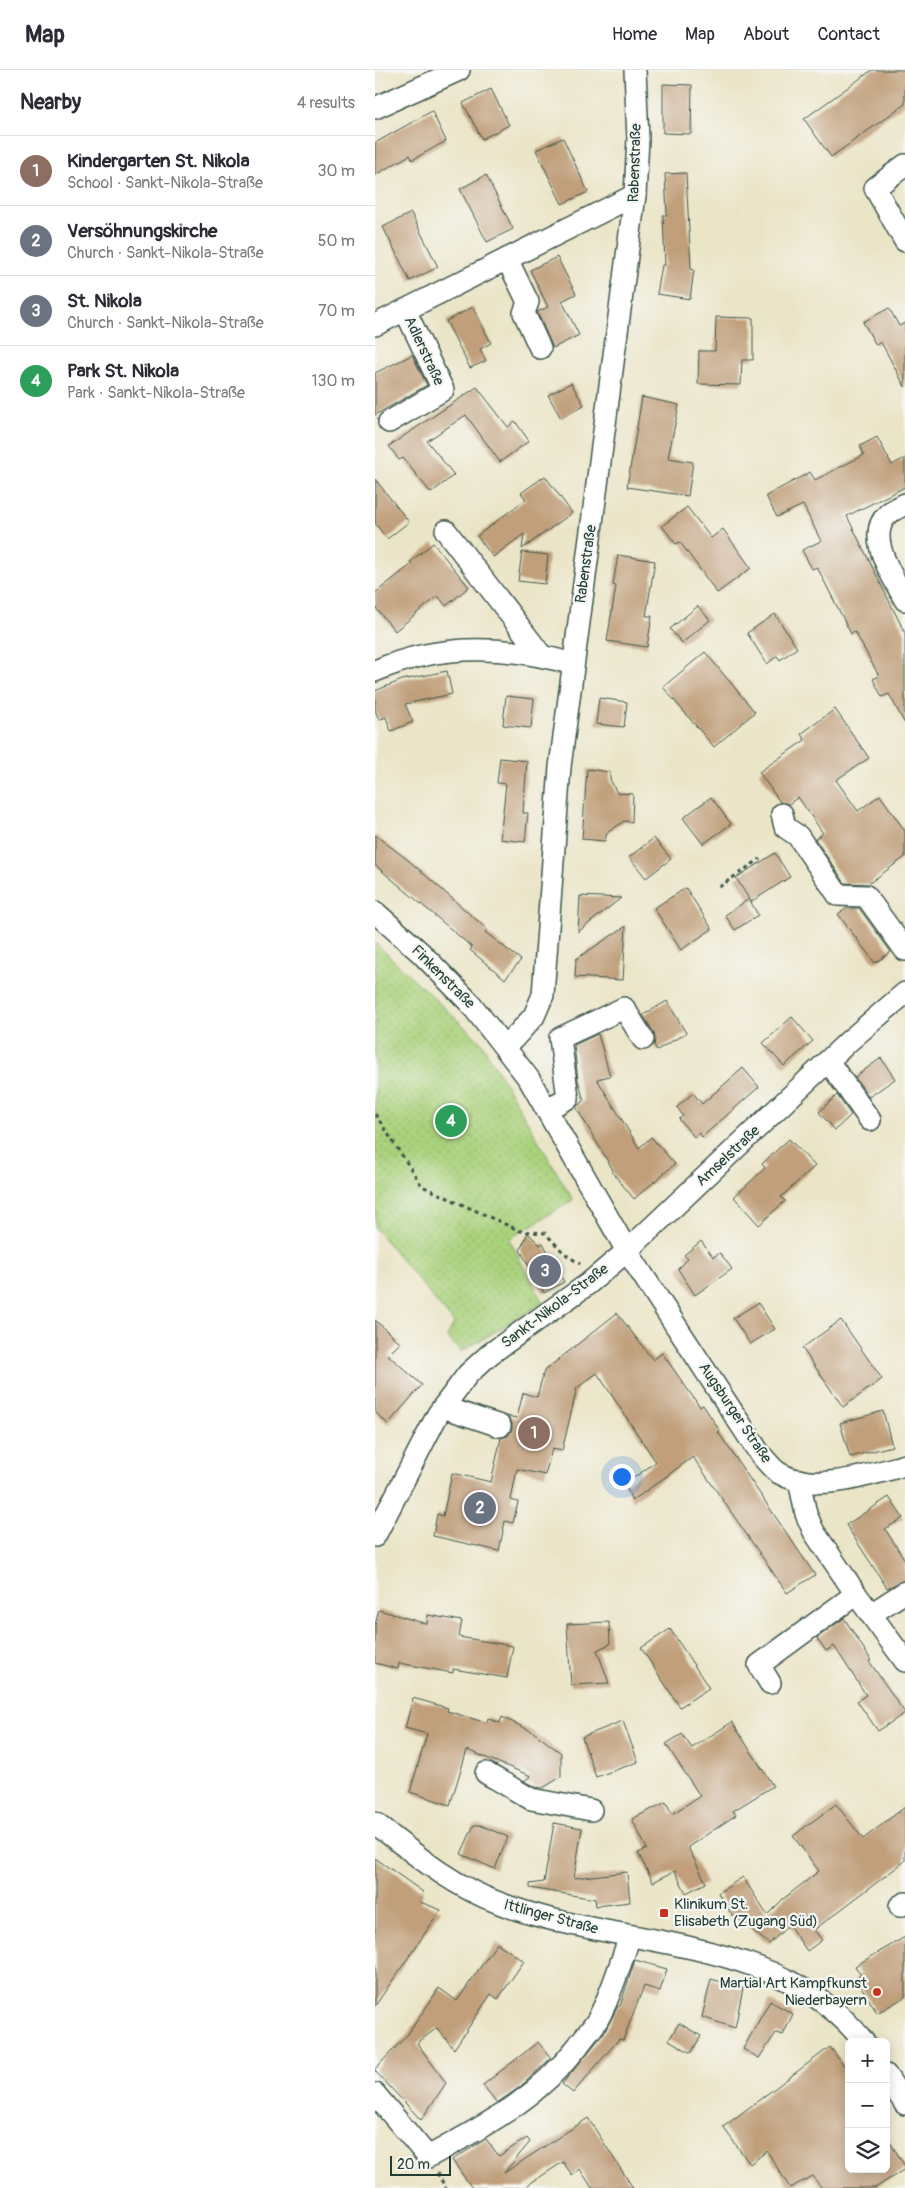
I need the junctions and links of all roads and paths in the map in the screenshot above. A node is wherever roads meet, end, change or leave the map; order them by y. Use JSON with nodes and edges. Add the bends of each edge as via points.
{"nodes":[{"id":1,"x":459,"y":70,"type":"edge"},
{"id":2,"x":635,"y":70,"type":"edge"},
{"id":3,"x":375,"y":108,"type":"edge"},
{"id":4,"x":905,"y":164,"type":"edge"},
{"id":5,"x":635,"y":195,"type":"junction"},
{"id":6,"x":905,"y":241,"type":"edge"},
{"id":7,"x":507,"y":259,"type":"junction"},
{"id":8,"x":405,"y":310,"type":"junction"},
{"id":9,"x":375,"y":325,"type":"edge"},
{"id":10,"x":540,"y":348,"type":"dead end"},
{"id":11,"x":389,"y":422,"type":"dead end"},
{"id":12,"x":905,"y":504,"type":"edge"},
{"id":13,"x":446,"y":531,"type":"dead end"},
{"id":14,"x":905,"y":600,"type":"edge"},
{"id":15,"x":541,"y":654,"type":"junction"},
{"id":16,"x":573,"y":664,"type":"junction"},
{"id":17,"x":375,"y":671,"type":"edge"},
{"id":18,"x":782,"y":814,"type":"dead end"},
{"id":19,"x":760,"y":858,"type":"dead end"},
{"id":20,"x":719,"y":887,"type":"dead end"},
{"id":21,"x":375,"y":912,"type":"edge"},
{"id":22,"x":905,"y":950,"type":"edge"},
{"id":23,"x":905,"y":992,"type":"edge"},
{"id":24,"x":643,"y":1039,"type":"dead end"},
{"id":25,"x":506,"y":1047,"type":"junction"},
{"id":26,"x":828,"y":1061,"type":"junction"},
{"id":27,"x":547,"y":1109,"type":"junction"},
{"id":28,"x":375,"y":1114,"type":"edge"},
{"id":29,"x":870,"y":1120,"type":"dead end"},
{"id":30,"x":627,"y":1251,"type":"junction"},
{"id":31,"x":594,"y":1279,"type":"junction"},
{"id":32,"x":443,"y":1407,"type":"junction"},
{"id":33,"x":500,"y":1426,"type":"dead end"},
{"id":34,"x":905,"y":1465,"type":"edge"},
{"id":35,"x":799,"y":1480,"type":"junction"},
{"id":36,"x":375,"y":1536,"type":"edge"},
{"id":37,"x":905,"y":1592,"type":"edge"},
{"id":38,"x":856,"y":1594,"type":"junction"},
{"id":39,"x":871,"y":1614,"type":"junction"},
{"id":40,"x":905,"y":1661,"type":"edge"},
{"id":41,"x":771,"y":1683,"type":"dead end"},
{"id":42,"x":486,"y":1773,"type":"dead end"},
{"id":43,"x":591,"y":1810,"type":"dead end"},
{"id":44,"x":375,"y":1823,"type":"edge"},
{"id":45,"x":630,"y":1936,"type":"junction"},
{"id":46,"x":861,"y":2038,"type":"edge"},
{"id":47,"x":890,"y":2081,"type":"edge"},
{"id":48,"x":375,"y":2094,"type":"edge"},
{"id":49,"x":905,"y":2104,"type":"edge"}],
"edges":[{"from":1,"to":3,"type":"street"},
{"from":2,"to":5,"type":"street","name":"Rabenstraße","via":[[638,139]]},
{"from":4,"to":6,"type":"street","via":[[875,188]]},
{"from":5,"to":7,"type":"street","name":"Adlerstraße"},
{"from":5,"to":16,"type":"street","name":"Rabenstraße"},
{"from":7,"to":8,"type":"street","name":"Adlerstraße"},
{"from":7,"to":10,"type":"street","via":[[528,302],[524,313]]},
{"from":8,"to":9,"type":"street","name":"Adlerstraße"},
{"from":8,"to":11,"type":"street","name":"Adlerstraße","via":[[443,390]]},
{"from":12,"to":14,"type":"street","via":[[888,514],[880,524],[878,542]]},
{"from":13,"to":15,"type":"street"},
{"from":15,"to":16,"type":"street"},
{"from":15,"to":17,"type":"street","via":[[493,649],[451,650],[408,658]]},
{"from":16,"to":25,"type":"street","name":"Rabenstraße","via":[[560,767],[543,995],[535,1016]]},
{"from":18,"to":22,"type":"street","via":[[785,827],[798,836],[838,895],[866,896]]},
{"from":19,"to":20,"type":"path"},
{"from":21,"to":25,"type":"street","name":"Finkenstraße","via":[[470,1003]]},
{"from":23,"to":26,"type":"street","name":"Amselstraße"},
{"from":24,"to":27,"type":"street","via":[[624,1008],[560,1038],[567,1098]]},
{"from":25,"to":27,"type":"street"},
{"from":26,"to":29,"type":"street"},
{"from":26,"to":30,"type":"street","name":"Amselstraße"},
{"from":27,"to":30,"type":"street"},
{"from":28,"to":31,"type":"path","via":[[423,1186],[520,1231],[545,1233]]},
{"from":30,"to":31,"type":"street","name":"Sankt-Nikola-Straße"},
{"from":30,"to":35,"type":"street","name":"Augsburger Straße","via":[[760,1454],[777,1472]]},
{"from":31,"to":32,"type":"street","name":"Sankt-Nikola-Straße","via":[[491,1354],[468,1374]]},
{"from":32,"to":33,"type":"street"},
{"from":32,"to":36,"type":"street","name":"Sankt-Nikola-Straße"},
{"from":34,"to":35,"type":"street","name":"Augsburger Straße","via":[[848,1480]]},
{"from":35,"to":38,"type":"street","via":[[806,1514],[814,1532]]},
{"from":37,"to":39,"type":"street"},
{"from":38,"to":39,"type":"street"},
{"from":38,"to":41,"type":"street","via":[[759,1665]]},
{"from":39,"to":40,"type":"street"},
{"from":42,"to":43,"type":"street","via":[[531,1800]]},
{"from":44,"to":45,"type":"street","name":"Ittlinger Straße","via":[[459,1885],[498,1903],[538,1916]]},
{"from":45,"to":46,"type":"street","name":"Ittlinger Straße","via":[[745,1963],[794,1982],[830,2006]]},
{"from":45,"to":48,"type":"street","via":[[597,2020],[561,2068],[505,2115],[429,2157]]},
{"from":47,"to":49,"type":"street"}]}
